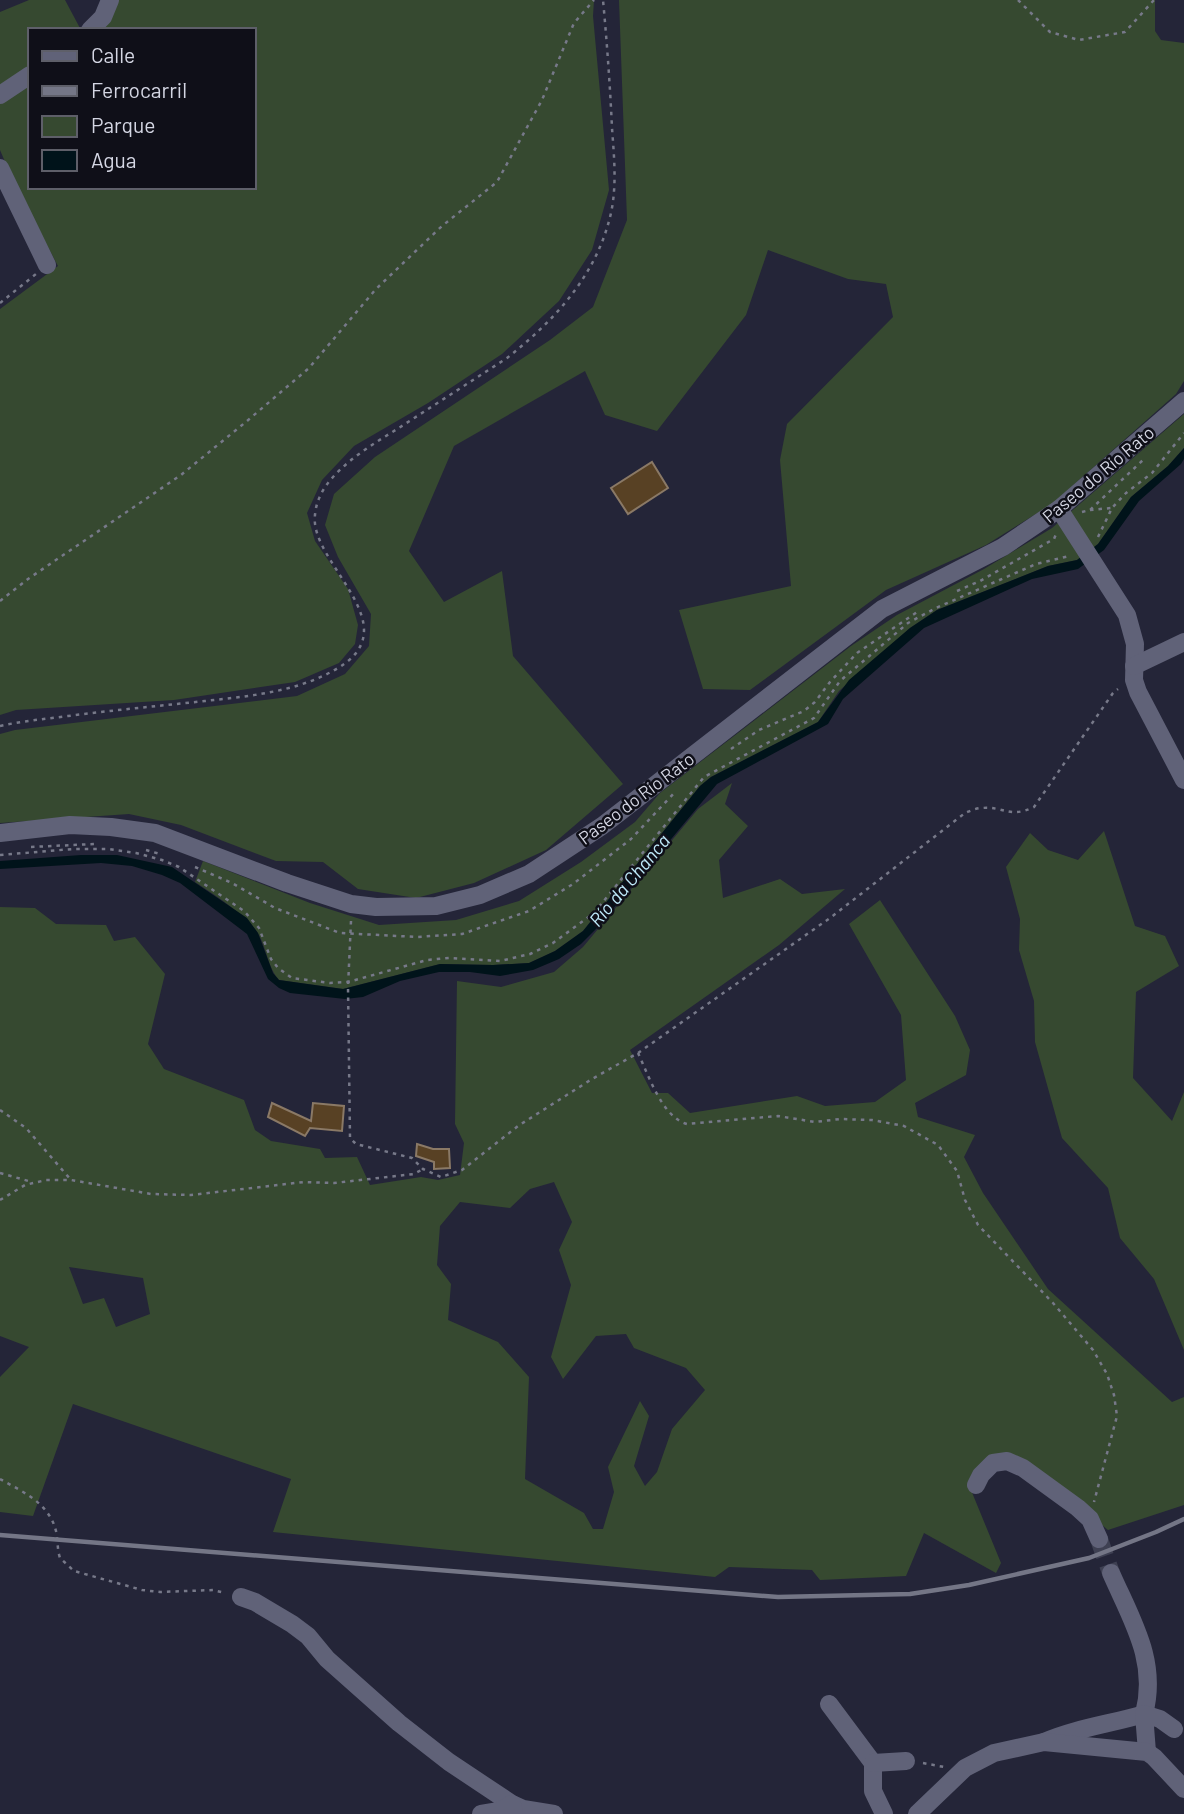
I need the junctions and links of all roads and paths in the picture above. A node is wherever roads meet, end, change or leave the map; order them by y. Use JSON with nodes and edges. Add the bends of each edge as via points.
{"nodes":[{"id":1,"x":110,"y":0,"type":"edge"},
{"id":2,"x":594,"y":0,"type":"edge"},
{"id":3,"x":603,"y":0,"type":"edge"},
{"id":4,"x":1018,"y":0,"type":"edge"},
{"id":5,"x":1154,"y":0,"type":"edge"},
{"id":6,"x":92,"y":28,"type":"edge"},
{"id":7,"x":28,"y":76,"type":"edge"},
{"id":8,"x":0,"y":96,"type":"edge"},
{"id":9,"x":0,"y":169,"type":"edge"},
{"id":10,"x":47,"y":265,"type":"joint"},
{"id":11,"x":0,"y":303,"type":"edge"},
{"id":12,"x":1184,"y":401,"type":"edge"},
{"id":13,"x":1184,"y":433,"type":"edge"},
{"id":14,"x":1144,"y":458,"type":"dead end"},
{"id":15,"x":1112,"y":508,"type":"junction"},
{"id":16,"x":1090,"y":510,"type":"junction"},
{"id":17,"x":1066,"y":518,"type":"junction"},
{"id":18,"x":1091,"y":545,"type":"dead end"},
{"id":19,"x":1077,"y":552,"type":"dead end"},
{"id":20,"x":951,"y":593,"type":"dead end"},
{"id":21,"x":0,"y":601,"type":"edge"},
{"id":22,"x":929,"y":604,"type":"dead end"},
{"id":23,"x":1184,"y":642,"type":"edge"},
{"id":24,"x":1134,"y":673,"type":"junction"},
{"id":25,"x":0,"y":726,"type":"edge"},
{"id":26,"x":725,"y":752,"type":"dead end"},
{"id":27,"x":1184,"y":780,"type":"edge"},
{"id":28,"x":684,"y":784,"type":"dead end"},
{"id":29,"x":0,"y":833,"type":"edge"},
{"id":30,"x":121,"y":845,"type":"dead end"},
{"id":31,"x":145,"y":849,"type":"dead end"},
{"id":32,"x":0,"y":853,"type":"edge"},
{"id":33,"x":171,"y":857,"type":"dead end"},
{"id":34,"x":192,"y":866,"type":"dead end"},
{"id":35,"x":351,"y":904,"type":"junction"},
{"id":36,"x":350,"y":933,"type":"junction"},
{"id":37,"x":348,"y":982,"type":"junction"},
{"id":38,"x":638,"y":1053,"type":"junction"},
{"id":39,"x":0,"y":1110,"type":"edge"},
{"id":40,"x":423,"y":1169,"type":"junction"},
{"id":41,"x":0,"y":1173,"type":"edge"},
{"id":42,"x":71,"y":1180,"type":"junction"},
{"id":43,"x":35,"y":1183,"type":"junction"},
{"id":44,"x":0,"y":1200,"type":"edge"},
{"id":45,"x":0,"y":1479,"type":"edge"},
{"id":46,"x":976,"y":1485,"type":"dead end"},
{"id":47,"x":1090,"y":1519,"type":"junction"},
{"id":48,"x":1099,"y":1539,"type":"tunnel mouth"},
{"id":49,"x":1111,"y":1573,"type":"tunnel mouth"},
{"id":50,"x":241,"y":1597,"type":"joint"},
{"id":51,"x":829,"y":1704,"type":"dead end"},
{"id":52,"x":1144,"y":1714,"type":"junction"},
{"id":53,"x":1174,"y":1729,"type":"dead end"},
{"id":54,"x":1044,"y":1742,"type":"junction"},
{"id":55,"x":1147,"y":1752,"type":"junction"},
{"id":56,"x":906,"y":1761,"type":"joint"},
{"id":57,"x":873,"y":1763,"type":"junction"},
{"id":58,"x":965,"y":1768,"type":"junction"},
{"id":59,"x":1184,"y":1789,"type":"edge"},
{"id":60,"x":513,"y":1809,"type":"edge"},
{"id":61,"x":481,"y":1814,"type":"edge"},
{"id":62,"x":554,"y":1814,"type":"edge"},
{"id":63,"x":884,"y":1814,"type":"edge"},
{"id":64,"x":917,"y":1814,"type":"edge"}],
"edges":[{"from":1,"to":6,"type":"street","via":[[103,18]]},
{"from":2,"to":21,"type":"path","via":[[574,23],[542,100],[497,182],[442,226],[386,280],[309,368],[247,421],[181,475]]},
{"from":3,"to":25,"type":"path","via":[[615,178],[611,213],[581,282],[564,307],[531,339],[347,463],[324,488],[318,502],[314,523],[318,537],[357,600],[361,615],[360,645],[352,655],[339,668],[292,688]]},
{"from":4,"to":5,"type":"path","via":[[1050,32],[1079,40],[1125,32]]},
{"from":7,"to":8,"type":"street"},
{"from":9,"to":10,"type":"street"},
{"from":10,"to":11,"type":"path"},
{"from":12,"to":17,"type":"street","name":"Paseo do Río Rato"},
{"from":13,"to":15,"type":"path","via":[[1152,473]]},
{"from":14,"to":16,"type":"path"},
{"from":15,"to":16,"type":"path"},
{"from":15,"to":18,"type":"path"},
{"from":16,"to":17,"type":"path"},
{"from":17,"to":20,"type":"path","via":[[1054,539]]},
{"from":17,"to":24,"type":"street","via":[[1127,615],[1133,632]]},
{"from":17,"to":35,"type":"street","name":"Paseo do Río Rato","via":[[882,609],[602,826],[528,874],[481,895],[436,906]]},
{"from":19,"to":37,"type":"path","via":[[1036,564],[908,623],[840,681],[814,718],[704,777],[594,913],[553,943],[500,961],[427,960]]},
{"from":22,"to":26,"type":"path","via":[[857,653],[804,711],[759,730]]},
{"from":23,"to":24,"type":"street"},
{"from":24,"to":27,"type":"street","via":[[1138,692]]},
{"from":24,"to":38,"type":"path","via":[[1113,693],[1034,807],[1009,813],[980,808],[965,814],[830,918]]},
{"from":28,"to":36,"type":"path","via":[[631,839],[573,884],[528,911],[462,934]]},
{"from":29,"to":35,"type":"street","name":"Paseo do Río Rato","via":[[70,825],[155,833]]},
{"from":30,"to":32,"type":"path"},
{"from":31,"to":33,"type":"path"},
{"from":32,"to":37,"type":"path","via":[[108,849],[162,860],[244,911],[259,928],[271,959],[284,974]]},
{"from":34,"to":36,"type":"path","via":[[275,908]]},
{"from":35,"to":36,"type":"path"},
{"from":36,"to":37,"type":"path"},
{"from":37,"to":40,"type":"path","via":[[350,1138],[356,1144],[412,1158]]},
{"from":38,"to":40,"type":"path","via":[[518,1126],[462,1170],[441,1177]]},
{"from":38,"to":47,"type":"path","via":[[668,1112],[680,1122],[778,1116],[815,1122],[872,1121],[904,1126],[938,1145],[957,1171],[978,1225],[1053,1303],[1107,1374],[1116,1416]]},
{"from":39,"to":42,"type":"path","via":[[26,1128]]},
{"from":40,"to":42,"type":"path","via":[[414,1174],[334,1183],[304,1182],[191,1195],[151,1194]]},
{"from":41,"to":43,"type":"path"},
{"from":42,"to":43,"type":"path"},
{"from":43,"to":44,"type":"path"},
{"from":45,"to":50,"type":"path","via":[[47,1511],[57,1533],[60,1558],[74,1571],[142,1590],[213,1590]]},
{"from":46,"to":47,"type":"street","via":[[993,1463],[1007,1461]]},
{"from":47,"to":48,"type":"street"},
{"from":49,"to":52,"type":"street","via":[[1146,1657],[1150,1684]]},
{"from":50,"to":60,"type":"street","via":[[308,1636],[399,1723]]},
{"from":51,"to":57,"type":"street"},
{"from":52,"to":53,"type":"street"},
{"from":52,"to":54,"type":"street","via":[[1068,1731]]},
{"from":52,"to":55,"type":"street"},
{"from":54,"to":55,"type":"street"},
{"from":54,"to":58,"type":"street","via":[[994,1753]]},
{"from":55,"to":59,"type":"street"},
{"from":56,"to":57,"type":"street"},
{"from":56,"to":58,"type":"path"},
{"from":57,"to":63,"type":"street","via":[[873,1791]]},
{"from":58,"to":64,"type":"street"},
{"from":60,"to":61,"type":"street"},
{"from":60,"to":62,"type":"street"}]}
